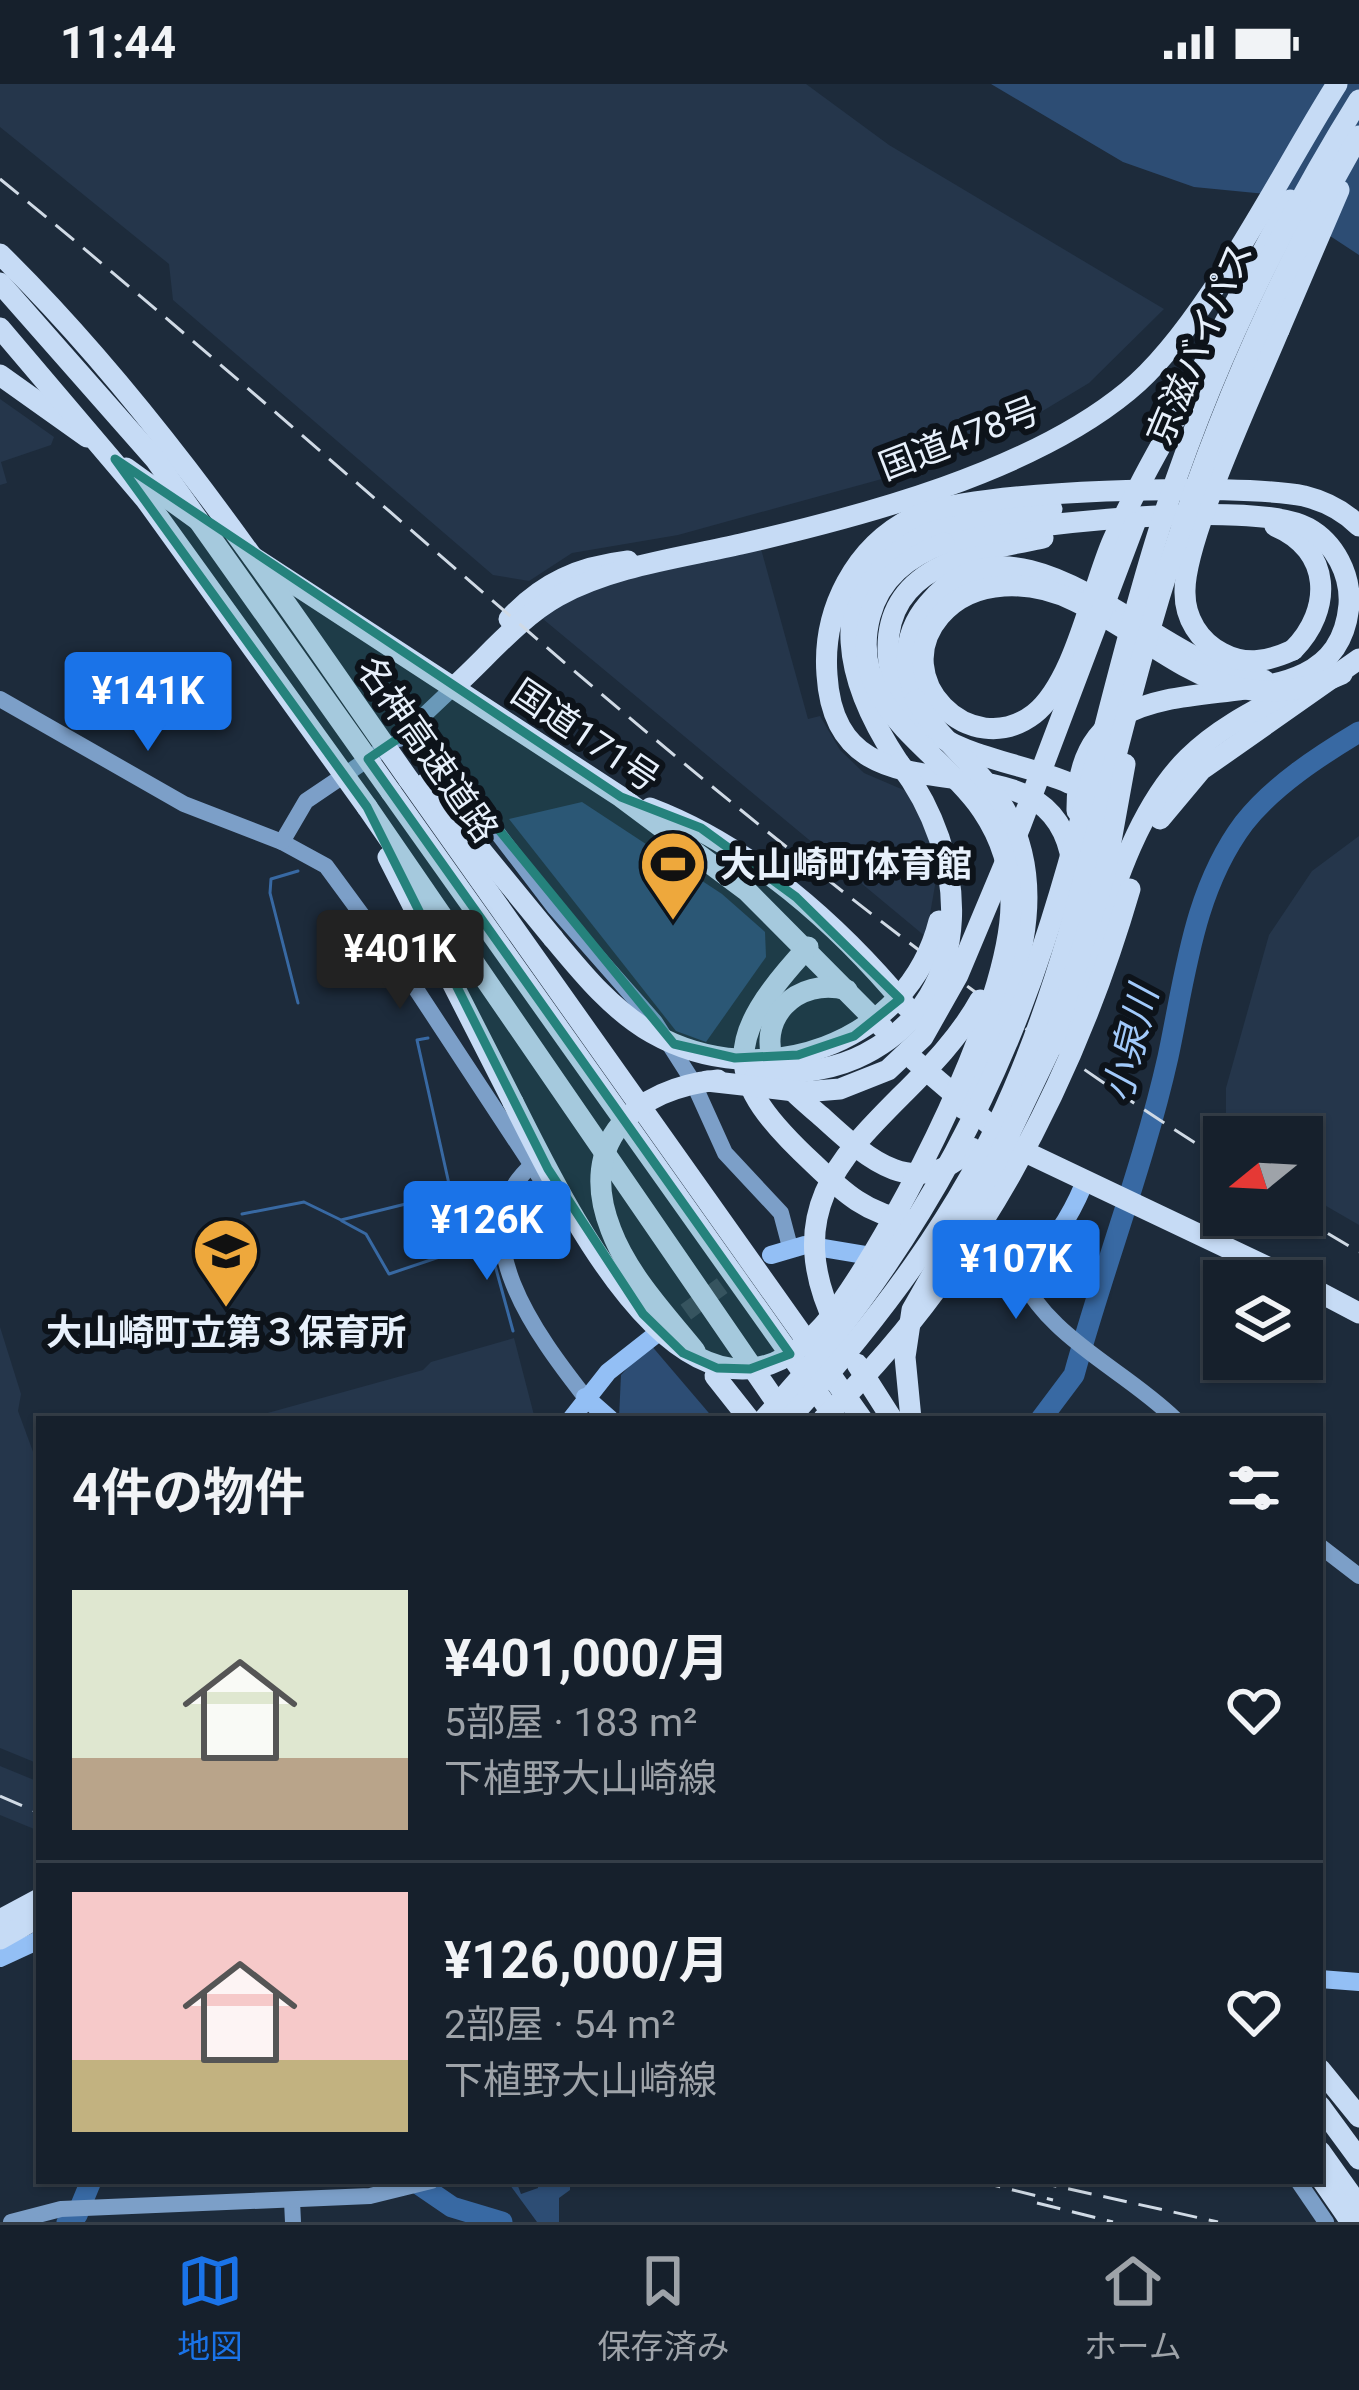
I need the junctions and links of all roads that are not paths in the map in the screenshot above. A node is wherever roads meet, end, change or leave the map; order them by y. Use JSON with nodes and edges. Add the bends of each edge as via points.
{"nodes":[{"id":1,"x":1337,"y":84,"type":"edge"},
{"id":2,"x":1359,"y":88,"type":"edge"},
{"id":3,"x":1359,"y":100,"type":"edge"},
{"id":4,"x":1359,"y":136,"type":"edge"},
{"id":5,"x":1359,"y":146,"type":"edge"},
{"id":6,"x":0,"y":254,"type":"edge"},
{"id":7,"x":0,"y":283,"type":"edge"},
{"id":8,"x":0,"y":328,"type":"edge"},
{"id":9,"x":0,"y":375,"type":"edge"},
{"id":10,"x":1186,"y":402,"type":"junction"},
{"id":11,"x":1124,"y":494,"type":"junction"},
{"id":12,"x":1021,"y":512,"type":"junction"},
{"id":13,"x":1233,"y":517,"type":"junction"},
{"id":14,"x":1132,"y":521,"type":"junction"},
{"id":15,"x":1359,"y":526,"type":"edge"},
{"id":16,"x":944,"y":534,"type":"junction"},
{"id":17,"x":1359,"y":580,"type":"edge"},
{"id":18,"x":1359,"y":613,"type":"edge"},
{"id":19,"x":1143,"y":629,"type":"junction"},
{"id":20,"x":1350,"y":667,"type":"edge"},
{"id":21,"x":1300,"y":674,"type":"junction"},
{"id":22,"x":455,"y":686,"type":"junction"},
{"id":23,"x":0,"y":699,"type":"edge"},
{"id":24,"x":430,"y":710,"type":"junction"},
{"id":25,"x":404,"y":735,"type":"junction"},
{"id":26,"x":432,"y":747,"type":"junction"},
{"id":27,"x":899,"y":763,"type":"junction"},
{"id":28,"x":406,"y":782,"type":"junction"},
{"id":29,"x":621,"y":797,"type":"junction"},
{"id":30,"x":367,"y":807,"type":"junction"},
{"id":31,"x":282,"y":842,"type":"junction"},
{"id":32,"x":1010,"y":884,"type":"junction"},
{"id":33,"x":1076,"y":897,"type":"junction"},
{"id":34,"x":1107,"y":920,"type":"junction"},
{"id":35,"x":808,"y":947,"type":"junction"},
{"id":36,"x":848,"y":990,"type":"junction"},
{"id":37,"x":1051,"y":998,"type":"junction"},
{"id":38,"x":707,"y":1081,"type":"junction"},
{"id":39,"x":997,"y":1107,"type":"dead end"},
{"id":40,"x":1027,"y":1116,"type":"dead end"},
{"id":41,"x":972,"y":1148,"type":"dead end"},
{"id":42,"x":532,"y":1165,"type":"junction"},
{"id":43,"x":1000,"y":1165,"type":"dead end"},
{"id":44,"x":1092,"y":1187,"type":"junction"},
{"id":45,"x":559,"y":1208,"type":"dead end"},
{"id":46,"x":659,"y":1226,"type":"junction"},
{"id":47,"x":790,"y":1247,"type":"junction"},
{"id":48,"x":771,"y":1255,"type":"dead end"},
{"id":49,"x":1252,"y":1260,"type":"edge"},
{"id":50,"x":1014,"y":1264,"type":"junction"},
{"id":51,"x":884,"y":1270,"type":"junction"},
{"id":52,"x":1323,"y":1294,"type":"edge"},
{"id":53,"x":1359,"y":1313,"type":"edge"},
{"id":54,"x":664,"y":1328,"type":"tunnel mouth"},
{"id":55,"x":585,"y":1397,"type":"junction"},
{"id":56,"x":573,"y":1416,"type":"edge"},
{"id":57,"x":607,"y":1416,"type":"edge"},
{"id":58,"x":747,"y":1416,"type":"edge"},
{"id":59,"x":766,"y":1416,"type":"edge"},
{"id":60,"x":786,"y":1416,"type":"edge"},
{"id":61,"x":790,"y":1416,"type":"edge"},
{"id":62,"x":799,"y":1416,"type":"edge"},
{"id":63,"x":826,"y":1416,"type":"edge"},
{"id":64,"x":834,"y":1416,"type":"edge"},
{"id":65,"x":860,"y":1416,"type":"edge"},
{"id":66,"x":890,"y":1416,"type":"edge"},
{"id":67,"x":911,"y":1416,"type":"edge"},
{"id":68,"x":1170,"y":1416,"type":"edge"},
{"id":69,"x":1323,"y":1548,"type":"edge"},
{"id":70,"x":1359,"y":1576,"type":"edge"},
{"id":71,"x":36,"y":1901,"type":"edge"},
{"id":72,"x":36,"y":1919,"type":"edge"},
{"id":73,"x":0,"y":1920,"type":"edge"},
{"id":74,"x":0,"y":1939,"type":"edge"},
{"id":75,"x":36,"y":1941,"type":"edge"},
{"id":76,"x":0,"y":1958,"type":"edge"},
{"id":77,"x":1323,"y":1979,"type":"edge"},
{"id":78,"x":1359,"y":1982,"type":"edge"},
{"id":79,"x":1323,"y":2073,"type":"edge"},
{"id":80,"x":1323,"y":2110,"type":"edge"},
{"id":81,"x":1359,"y":2117,"type":"edge"},
{"id":82,"x":1323,"y":2155,"type":"edge"},
{"id":83,"x":1359,"y":2159,"type":"edge"},
{"id":84,"x":1323,"y":2181,"type":"edge"},
{"id":85,"x":419,"y":2184,"type":"edge"},
{"id":86,"x":1300,"y":2184,"type":"edge"},
{"id":87,"x":292,"y":2201,"type":"junction"},
{"id":88,"x":1359,"y":2206,"type":"edge"},
{"id":89,"x":11,"y":2222,"type":"edge"},
{"id":90,"x":293,"y":2222,"type":"edge"},
{"id":91,"x":1326,"y":2222,"type":"edge"},
{"id":92,"x":1352,"y":2222,"type":"edge"}],
"edges":[{"from":1,"to":22,"type":"highway","name":"国道478号","via":[[1177,339],[1129,390],[1083,422],[1017,457],[913,494],[652,562],[553,599]]},
{"from":2,"to":10,"type":"highway","bridge":true,"via":[[1269,236]]},
{"from":3,"to":19,"type":"highway","name":"京滋バイパス","bridge":true,"via":[[1280,237],[1227,352],[1176,479]]},
{"from":4,"to":19,"type":"highway","name":"京滋バイパス","bridge":true,"via":[[1246,363]]},
{"from":5,"to":13,"type":"highway","bridge":true,"via":[[1186,570],[1187,610],[1210,646],[1267,660],[1293,650],[1316,622],[1320,573],[1293,534]]},
{"from":6,"to":28,"type":"highway","name":"名神高速道路","bridge":true,"via":[[132,398]]},
{"from":7,"to":28,"type":"highway","name":"名神高速道路","bridge":true,"via":[[155,459]]},
{"from":8,"to":30,"type":"highway","bridge":true,"via":[[146,500]]},
{"from":9,"to":22,"type":"highway","name":"国道171号","via":[[158,493]]},
{"from":10,"to":20,"type":"highway","bridge":true,"via":[[1126,511],[1103,564],[1088,604],[1081,625],[1063,670],[1044,704],[1020,722],[990,729],[950,716],[932,694],[924,667],[933,626],[963,598],[1005,586],[1078,602],[1094,610],[1108,618],[1184,668],[1229,687],[1296,690]]},
{"from":10,"to":38,"type":"highway","bridge":true,"via":[[958,975],[917,1045],[888,1070],[841,1089]]},
{"from":11,"to":12,"type":"highway"},
{"from":11,"to":15,"type":"highway","via":[[1277,492],[1321,501]]},
{"from":11,"to":33,"type":"highway","via":[[978,499],[915,516],[868,552],[844,586],[827,640],[828,688],[846,732],[888,768],[1015,787],[1043,803],[1065,836]]},
{"from":12,"to":16,"type":"highway"},
{"from":12,"to":17,"type":"highway","via":[[1220,503],[1290,509],[1339,539]]},
{"from":13,"to":14,"type":"highway"},
{"from":13,"to":21,"type":"highway","via":[[1293,522],[1324,540],[1341,564],[1349,592],[1342,632]]},
{"from":14,"to":16,"type":"highway"},
{"from":14,"to":34,"type":"highway","bridge":true,"via":[[955,558],[913,585],[890,628],[891,674],[925,726],[1069,783],[1099,810],[1113,874]]},
{"from":16,"to":27,"type":"highway","via":[[890,554],[864,585],[853,616],[850,657],[859,694]]},
{"from":16,"to":32,"type":"highway","bridge":true,"via":[[886,581],[868,625],[867,661],[886,709],[982,811]]},
{"from":18,"to":34,"type":"highway","via":[[1330,667],[1222,730],[1173,775],[1145,818]]},
{"from":19,"to":51,"type":"highway","bridge":true,"via":[[1006,1047],[945,1172]]},
{"from":19,"to":61,"type":"highway","bridge":true,"via":[[1070,936],[1013,1090],[926,1247]]},
{"from":19,"to":67,"type":"highway","bridge":true,"via":[[1105,874],[1068,1000],[1012,1132],[912,1310],[905,1358]]},
{"from":20,"to":63,"type":"highway","bridge":true,"via":[[1201,770],[1163,813],[1073,1052],[1012,1175],[914,1319]]},
{"from":21,"to":33,"type":"highway","via":[[1148,704],[1102,726],[1080,769]]},
{"from":21,"to":51,"type":"highway","bridge":true,"via":[[1258,680],[1220,672],[1088,591],[1045,574],[999,571],[958,580],[920,613],[907,647],[916,700],[1012,823],[1029,895],[1022,951],[974,1086]]},
{"from":22,"to":24,"type":"street"},
{"from":22,"to":29,"type":"highway","name":"国道171号"},
{"from":23,"to":31,"type":"street","via":[[184,805]]},
{"from":24,"to":25,"type":"street"},
{"from":24,"to":26,"type":"street"},
{"from":25,"to":26,"type":"street"},
{"from":25,"to":31,"type":"street","via":[[306,801]]},
{"from":26,"to":47,"type":"street","via":[[554,907],[656,1022],[725,1153],[782,1213]]},
{"from":27,"to":28,"type":"highway","bridge":true,"via":[[941,854],[941,916],[910,986],[886,1014],[854,1036],[778,1058],[693,1050],[636,1022]]},
{"from":27,"to":38,"type":"highway","bridge":true,"via":[[932,812],[952,876],[953,920],[932,984],[896,1031],[848,1062]]},
{"from":28,"to":64,"type":"highway","name":"名神高速道路"},
{"from":28,"to":65,"type":"highway","name":"名神高速道路"},
{"from":29,"to":35,"type":"highway","name":"国道171号"},
{"from":29,"to":37,"type":"highway","via":[[701,828],[796,897],[880,975],[953,1060],[986,1066],[1011,1055]]},
{"from":30,"to":32,"type":"highway","bridge":true,"via":[[590,1238],[656,1330],[716,1368],[750,1370],[779,1360],[808,1341],[852,1287],[932,1141],[1001,964]]},
{"from":30,"to":46,"type":"highway"},
{"from":31,"to":42,"type":"street","via":[[340,880]]},
{"from":32,"to":66,"type":"highway","bridge":true,"via":[[999,950],[976,1007],[941,1055],[845,1152],[818,1214],[815,1251],[826,1305]]},
{"from":33,"to":37,"type":"highway"},
{"from":34,"to":40,"type":"highway"},
{"from":35,"to":36,"type":"highway","name":"国道171号"},
{"from":35,"to":43,"type":"highway","via":[[753,1015],[743,1049],[750,1093],[773,1126],[857,1202],[889,1217],[950,1215],[980,1196]]},
{"from":36,"to":41,"type":"highway","via":[[817,984],[782,1006],[772,1046],[786,1083],[892,1170],[943,1170]]},
{"from":36,"to":44,"type":"highway","name":"国道171号","via":[[987,1126]]},
{"from":37,"to":39,"type":"highway"},
{"from":38,"to":58,"type":"highway","bridge":true,"via":[[657,1093],[627,1115],[609,1144],[602,1192],[630,1266]]},
{"from":42,"to":45,"type":"street"},
{"from":42,"to":55,"type":"street","via":[[503,1206],[508,1263],[531,1321]]},
{"from":44,"to":49,"type":"highway","name":"国道171号"},
{"from":44,"to":50,"type":"main road","via":[[1050,1244]]},
{"from":46,"to":60,"type":"highway"},
{"from":46,"to":62,"type":"highway"},
{"from":47,"to":48,"type":"main road"},
{"from":47,"to":50,"type":"main road","via":[[979,1270]]},
{"from":50,"to":68,"type":"street","via":[[1044,1316]]},
{"from":51,"to":59,"type":"highway","bridge":true},
{"from":52,"to":53,"type":"highway","name":"国道171号"},
{"from":54,"to":55,"type":"main road"},
{"from":55,"to":56,"type":"main road"},
{"from":55,"to":57,"type":"main road"},
{"from":69,"to":70,"type":"street"},
{"from":71,"to":73,"type":"highway"},
{"from":72,"to":74,"type":"highway"},
{"from":75,"to":76,"type":"main road"},
{"from":77,"to":78,"type":"main road"},
{"from":79,"to":81,"type":"highway"},
{"from":80,"to":83,"type":"highway"},
{"from":82,"to":88,"type":"highway"},
{"from":84,"to":92,"type":"highway"},
{"from":85,"to":87,"type":"street"},
{"from":86,"to":91,"type":"street"},
{"from":87,"to":89,"type":"street","via":[[61,2209]]},
{"from":87,"to":90,"type":"street"}]}
